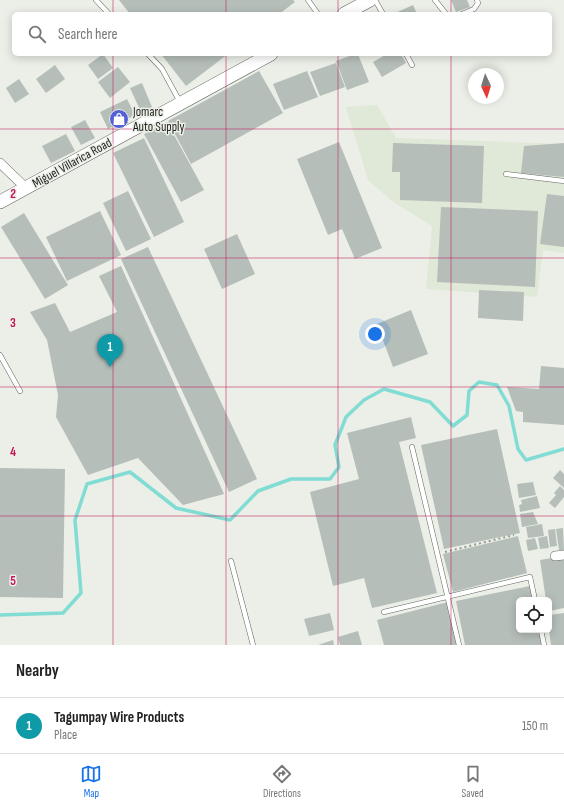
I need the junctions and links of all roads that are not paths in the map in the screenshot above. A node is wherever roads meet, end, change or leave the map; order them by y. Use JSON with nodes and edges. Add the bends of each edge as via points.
{"nodes":[{"id":1,"x":96,"y":0,"type":"edge"},
{"id":2,"x":308,"y":0,"type":"edge"},
{"id":3,"x":370,"y":0,"type":"edge"},
{"id":4,"x":375,"y":0,"type":"edge"},
{"id":5,"x":435,"y":0,"type":"edge"},
{"id":6,"x":477,"y":0,"type":"edge"},
{"id":7,"x":107,"y":12,"type":"edge"},
{"id":8,"x":317,"y":12,"type":"edge"},
{"id":9,"x":348,"y":12,"type":"edge"},
{"id":10,"x":382,"y":12,"type":"edge"},
{"id":11,"x":444,"y":12,"type":"edge"},
{"id":12,"x":467,"y":12,"type":"edge"},
{"id":13,"x":150,"y":56,"type":"edge"},
{"id":14,"x":266,"y":56,"type":"edge"},
{"id":15,"x":407,"y":56,"type":"edge"},
{"id":16,"x":412,"y":65,"type":"dead end"},
{"id":17,"x":181,"y":103,"type":"junction"},
{"id":18,"x":0,"y":163,"type":"edge"},
{"id":19,"x":506,"y":174,"type":"dead end"},
{"id":20,"x":564,"y":181,"type":"edge"},
{"id":21,"x":26,"y":188,"type":"junction"},
{"id":22,"x":0,"y":202,"type":"edge"},
{"id":23,"x":0,"y":355,"type":"edge"},
{"id":24,"x":20,"y":391,"type":"dead end"},
{"id":25,"x":412,"y":447,"type":"dead end"},
{"id":26,"x":231,"y":561,"type":"dead end"},
{"id":27,"x":534,"y":597,"type":"edge"},
{"id":28,"x":447,"y":598,"type":"junction"},
{"id":29,"x":384,"y":612,"type":"dead end"},
{"id":30,"x":542,"y":633,"type":"edge"},
{"id":31,"x":253,"y":645,"type":"edge"},
{"id":32,"x":459,"y":645,"type":"edge"},
{"id":33,"x":544,"y":645,"type":"edge"}],
"edges":[{"from":1,"to":7,"type":"lane"},
{"from":2,"to":8,"type":"lane"},
{"from":3,"to":9,"type":"main road"},
{"from":4,"to":10,"type":"lane"},
{"from":5,"to":11,"type":"lane"},
{"from":6,"to":12,"type":"lane","via":[[474,9]]},
{"from":13,"to":17,"type":"lane","via":[[162,69]]},
{"from":14,"to":17,"type":"main road","name":"Miguel Villarica Road"},
{"from":15,"to":16,"type":"lane"},
{"from":17,"to":21,"type":"main road","name":"Miguel Villarica Road"},
{"from":18,"to":21,"type":"street"},
{"from":19,"to":20,"type":"lane"},
{"from":21,"to":22,"type":"main road","name":"Miguel Villarica Road"},
{"from":23,"to":24,"type":"lane"},
{"from":25,"to":28,"type":"lane"},
{"from":26,"to":31,"type":"lane"},
{"from":27,"to":28,"type":"lane","via":[[530,577]]},
{"from":28,"to":29,"type":"lane"},
{"from":28,"to":32,"type":"lane"},
{"from":30,"to":33,"type":"lane"}]}
